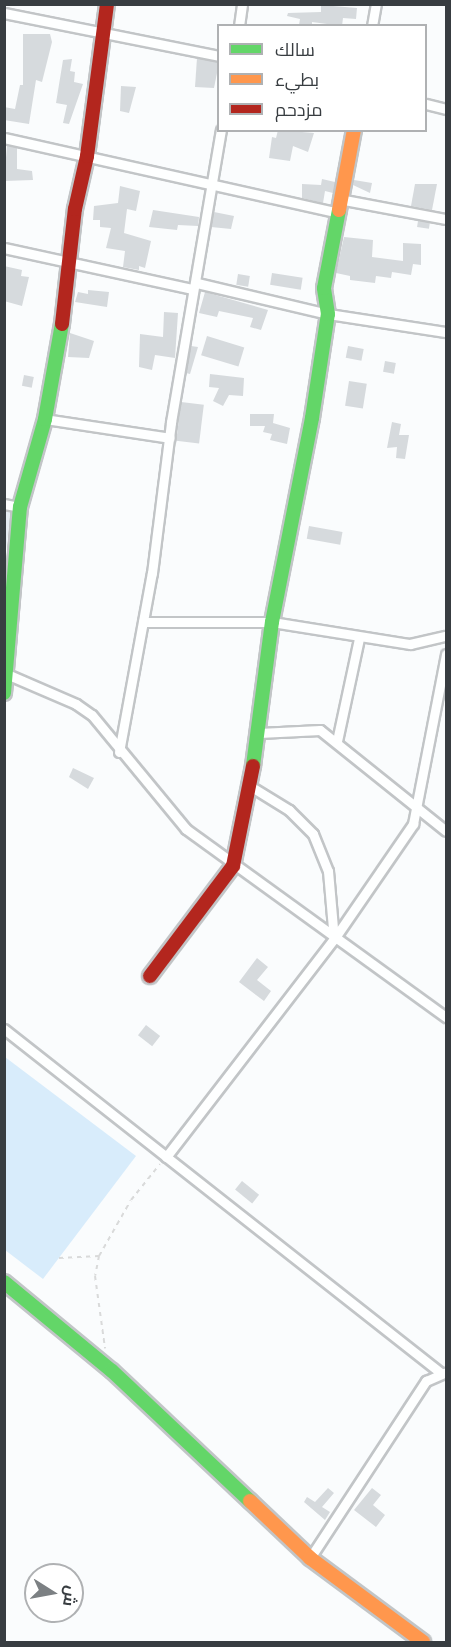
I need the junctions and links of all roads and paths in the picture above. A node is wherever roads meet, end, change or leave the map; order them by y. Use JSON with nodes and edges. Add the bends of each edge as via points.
{"nodes":[{"id":1,"x":107,"y":4,"type":"edge"},
{"id":2,"x":242,"y":4,"type":"edge"},
{"id":3,"x":376,"y":4,"type":"edge"},
{"id":4,"x":4,"y":12,"type":"edge"},
{"id":5,"x":239,"y":24,"type":"edge"},
{"id":6,"x":372,"y":24,"type":"edge"},
{"id":7,"x":102,"y":33,"type":"junction"},
{"id":8,"x":217,"y":56,"type":"edge"},
{"id":9,"x":427,"y":104,"type":"edge"},
{"id":10,"x":447,"y":109,"type":"edge"},
{"id":11,"x":221,"y":132,"type":"edge"},
{"id":12,"x":354,"y":132,"type":"edge"},
{"id":13,"x":4,"y":138,"type":"edge"},
{"id":14,"x":87,"y":156,"type":"junction"},
{"id":15,"x":211,"y":185,"type":"junction"},
{"id":16,"x":339,"y":206,"type":"junction"},
{"id":17,"x":447,"y":219,"type":"edge"},
{"id":18,"x":4,"y":248,"type":"edge"},
{"id":19,"x":69,"y":264,"type":"junction"},
{"id":20,"x":194,"y":286,"type":"junction"},
{"id":21,"x":328,"y":314,"type":"junction"},
{"id":22,"x":447,"y":332,"type":"edge"},
{"id":23,"x":45,"y":419,"type":"junction"},
{"id":24,"x":170,"y":438,"type":"junction"},
{"id":25,"x":4,"y":504,"type":"edge"},
{"id":26,"x":20,"y":507,"type":"junction"},
{"id":27,"x":143,"y":622,"type":"junction"},
{"id":28,"x":272,"y":622,"type":"junction"},
{"id":29,"x":8,"y":626,"type":"edge"},
{"id":30,"x":447,"y":636,"type":"edge"},
{"id":31,"x":359,"y":638,"type":"junction"},
{"id":32,"x":447,"y":654,"type":"edge"},
{"id":33,"x":9,"y":675,"type":"junction"},
{"id":34,"x":4,"y":693,"type":"edge"},
{"id":35,"x":259,"y":733,"type":"junction"},
{"id":36,"x":338,"y":741,"type":"junction"},
{"id":37,"x":119,"y":752,"type":"junction"},
{"id":38,"x":250,"y":786,"type":"junction"},
{"id":39,"x":415,"y":807,"type":"junction"},
{"id":40,"x":447,"y":831,"type":"edge"},
{"id":41,"x":233,"y":866,"type":"junction"},
{"id":42,"x":334,"y":939,"type":"junction"},
{"id":43,"x":150,"y":976,"type":"dead end"},
{"id":44,"x":447,"y":1017,"type":"edge"},
{"id":45,"x":4,"y":1029,"type":"edge"},
{"id":46,"x":166,"y":1157,"type":"junction"},
{"id":47,"x":99,"y":1256,"type":"junction"},
{"id":48,"x":59,"y":1258,"type":"dead end"},
{"id":49,"x":4,"y":1282,"type":"edge"},
{"id":50,"x":112,"y":1371,"type":"junction"},
{"id":51,"x":444,"y":1373,"type":"edge"},
{"id":52,"x":310,"y":1558,"type":"junction"},
{"id":53,"x":423,"y":1642,"type":"edge"}],
"edges":[{"from":1,"to":7,"type":"street"},
{"from":2,"to":5,"type":"street"},
{"from":3,"to":6,"type":"street"},
{"from":4,"to":7,"type":"street"},
{"from":7,"to":8,"type":"street"},
{"from":7,"to":14,"type":"street"},
{"from":9,"to":10,"type":"street"},
{"from":11,"to":15,"type":"street"},
{"from":12,"to":16,"type":"street"},
{"from":13,"to":14,"type":"street"},
{"from":14,"to":15,"type":"street"},
{"from":14,"to":19,"type":"street"},
{"from":15,"to":16,"type":"street"},
{"from":15,"to":20,"type":"street"},
{"from":16,"to":17,"type":"street"},
{"from":16,"to":21,"type":"street","via":[[324,288]]},
{"from":18,"to":19,"type":"street"},
{"from":19,"to":20,"type":"street"},
{"from":19,"to":23,"type":"street"},
{"from":20,"to":21,"type":"street"},
{"from":20,"to":24,"type":"street"},
{"from":21,"to":22,"type":"street"},
{"from":21,"to":28,"type":"street","via":[[294,523]]},
{"from":23,"to":24,"type":"street"},
{"from":23,"to":26,"type":"street"},
{"from":24,"to":27,"type":"street"},
{"from":25,"to":26,"type":"street"},
{"from":26,"to":29,"type":"street"},
{"from":27,"to":28,"type":"street"},
{"from":27,"to":37,"type":"street"},
{"from":28,"to":31,"type":"street"},
{"from":28,"to":35,"type":"street","via":[[258,704]]},
{"from":29,"to":33,"type":"street"},
{"from":30,"to":31,"type":"street","via":[[410,644]]},
{"from":31,"to":36,"type":"street"},
{"from":32,"to":39,"type":"street"},
{"from":33,"to":34,"type":"street"},
{"from":33,"to":37,"type":"street","via":[[76,704],[101,724]]},
{"from":35,"to":36,"type":"street","via":[[320,730]]},
{"from":35,"to":38,"type":"street"},
{"from":36,"to":39,"type":"street"},
{"from":37,"to":41,"type":"street","via":[[186,829]]},
{"from":38,"to":41,"type":"street"},
{"from":38,"to":42,"type":"street","via":[[289,810],[313,834],[328,871]]},
{"from":39,"to":40,"type":"street"},
{"from":39,"to":42,"type":"street","via":[[413,824]]},
{"from":41,"to":42,"type":"street"},
{"from":41,"to":43,"type":"street"},
{"from":42,"to":44,"type":"street"},
{"from":42,"to":46,"type":"street"},
{"from":45,"to":46,"type":"street"},
{"from":46,"to":47,"type":"path","via":[[131,1200]]},
{"from":46,"to":51,"type":"street"},
{"from":47,"to":48,"type":"path"},
{"from":47,"to":50,"type":"path","via":[[94,1276],[99,1326]]},
{"from":49,"to":50,"type":"street"},
{"from":50,"to":52,"type":"street"},
{"from":51,"to":52,"type":"street","via":[[426,1381]]},
{"from":52,"to":53,"type":"street"}]}
